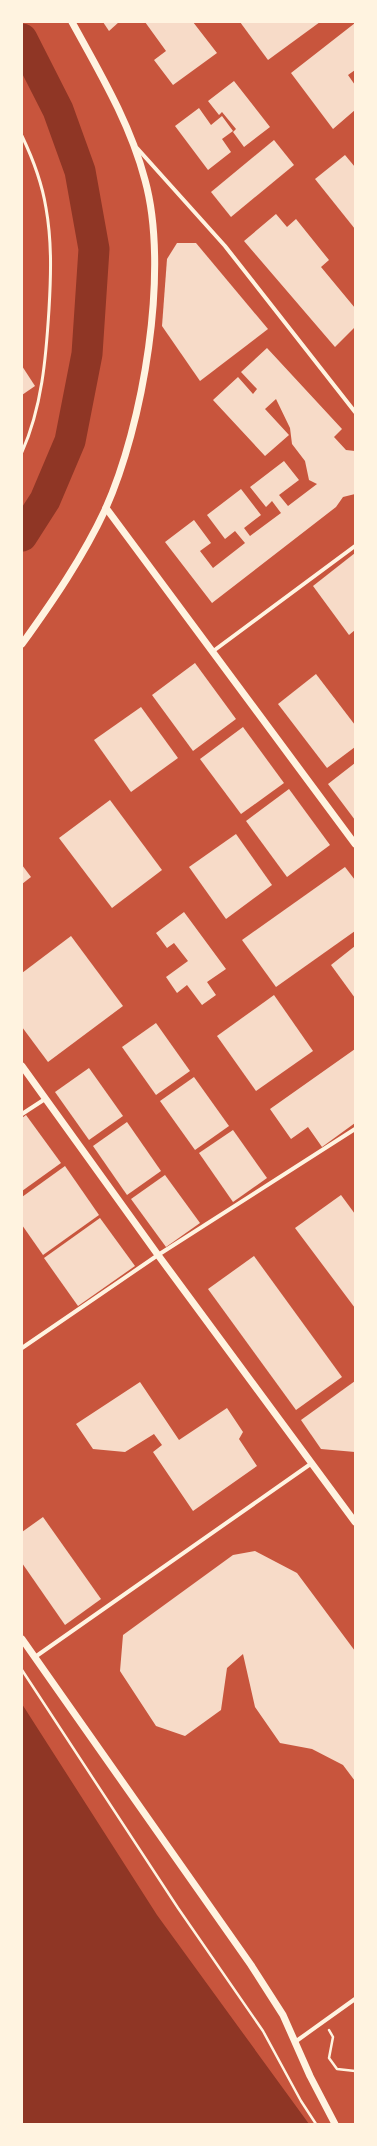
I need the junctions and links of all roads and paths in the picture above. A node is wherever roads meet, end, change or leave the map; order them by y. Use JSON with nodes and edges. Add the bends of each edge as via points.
{"nodes":[{"id":1,"x":72,"y":22,"type":"edge"},
{"id":2,"x":22,"y":136,"type":"edge"},
{"id":3,"x":135,"y":146,"type":"junction"},
{"id":4,"x":355,"y":412,"type":"edge"},
{"id":5,"x":22,"y":452,"type":"edge"},
{"id":6,"x":106,"y":508,"type":"junction"},
{"id":7,"x":355,"y":546,"type":"edge"},
{"id":8,"x":22,"y":644,"type":"edge"},
{"id":9,"x":212,"y":652,"type":"junction"},
{"id":10,"x":355,"y":844,"type":"edge"},
{"id":11,"x":22,"y":1066,"type":"edge"},
{"id":12,"x":45,"y":1098,"type":"junction"},
{"id":13,"x":22,"y":1114,"type":"edge"},
{"id":14,"x":355,"y":1129,"type":"edge"},
{"id":15,"x":158,"y":1255,"type":"junction"},
{"id":16,"x":22,"y":1348,"type":"edge"},
{"id":17,"x":312,"y":1463,"type":"junction"},
{"id":18,"x":355,"y":1522,"type":"edge"},
{"id":19,"x":22,"y":1639,"type":"edge"},
{"id":20,"x":35,"y":1657,"type":"junction"},
{"id":21,"x":22,"y":1670,"type":"edge"},
{"id":22,"x":355,"y":1999,"type":"edge"},
{"id":23,"x":329,"y":2030,"type":"dead end"},
{"id":24,"x":295,"y":2042,"type":"junction"},
{"id":25,"x":355,"y":2071,"type":"edge"},
{"id":26,"x":316,"y":2124,"type":"edge"},
{"id":27,"x":335,"y":2124,"type":"edge"}],
"edges":[{"from":1,"to":3,"type":"street","via":[[115,100]]},
{"from":2,"to":5,"type":"lane","via":[[33,159],[46,208],[51,262],[41,391]]},
{"from":3,"to":4,"type":"street","via":[[225,246]]},
{"from":3,"to":6,"type":"street","via":[[153,216],[154,295],[150,338],[139,402]]},
{"from":6,"to":8,"type":"street","via":[[72,570]]},
{"from":6,"to":9,"type":"street"},
{"from":7,"to":9,"type":"street"},
{"from":9,"to":10,"type":"street"},
{"from":11,"to":12,"type":"street"},
{"from":12,"to":13,"type":"street"},
{"from":12,"to":15,"type":"street"},
{"from":14,"to":15,"type":"street"},
{"from":15,"to":16,"type":"street"},
{"from":15,"to":17,"type":"street"},
{"from":17,"to":18,"type":"street"},
{"from":17,"to":20,"type":"street"},
{"from":19,"to":20,"type":"street"},
{"from":20,"to":24,"type":"street","via":[[251,1965],[283,2015]]},
{"from":21,"to":26,"type":"path","via":[[178,1908],[263,2031]]},
{"from":22,"to":24,"type":"street"},
{"from":23,"to":25,"type":"path","via":[[333,2037],[329,2058],[337,2069]]},
{"from":24,"to":27,"type":"street"}]}
